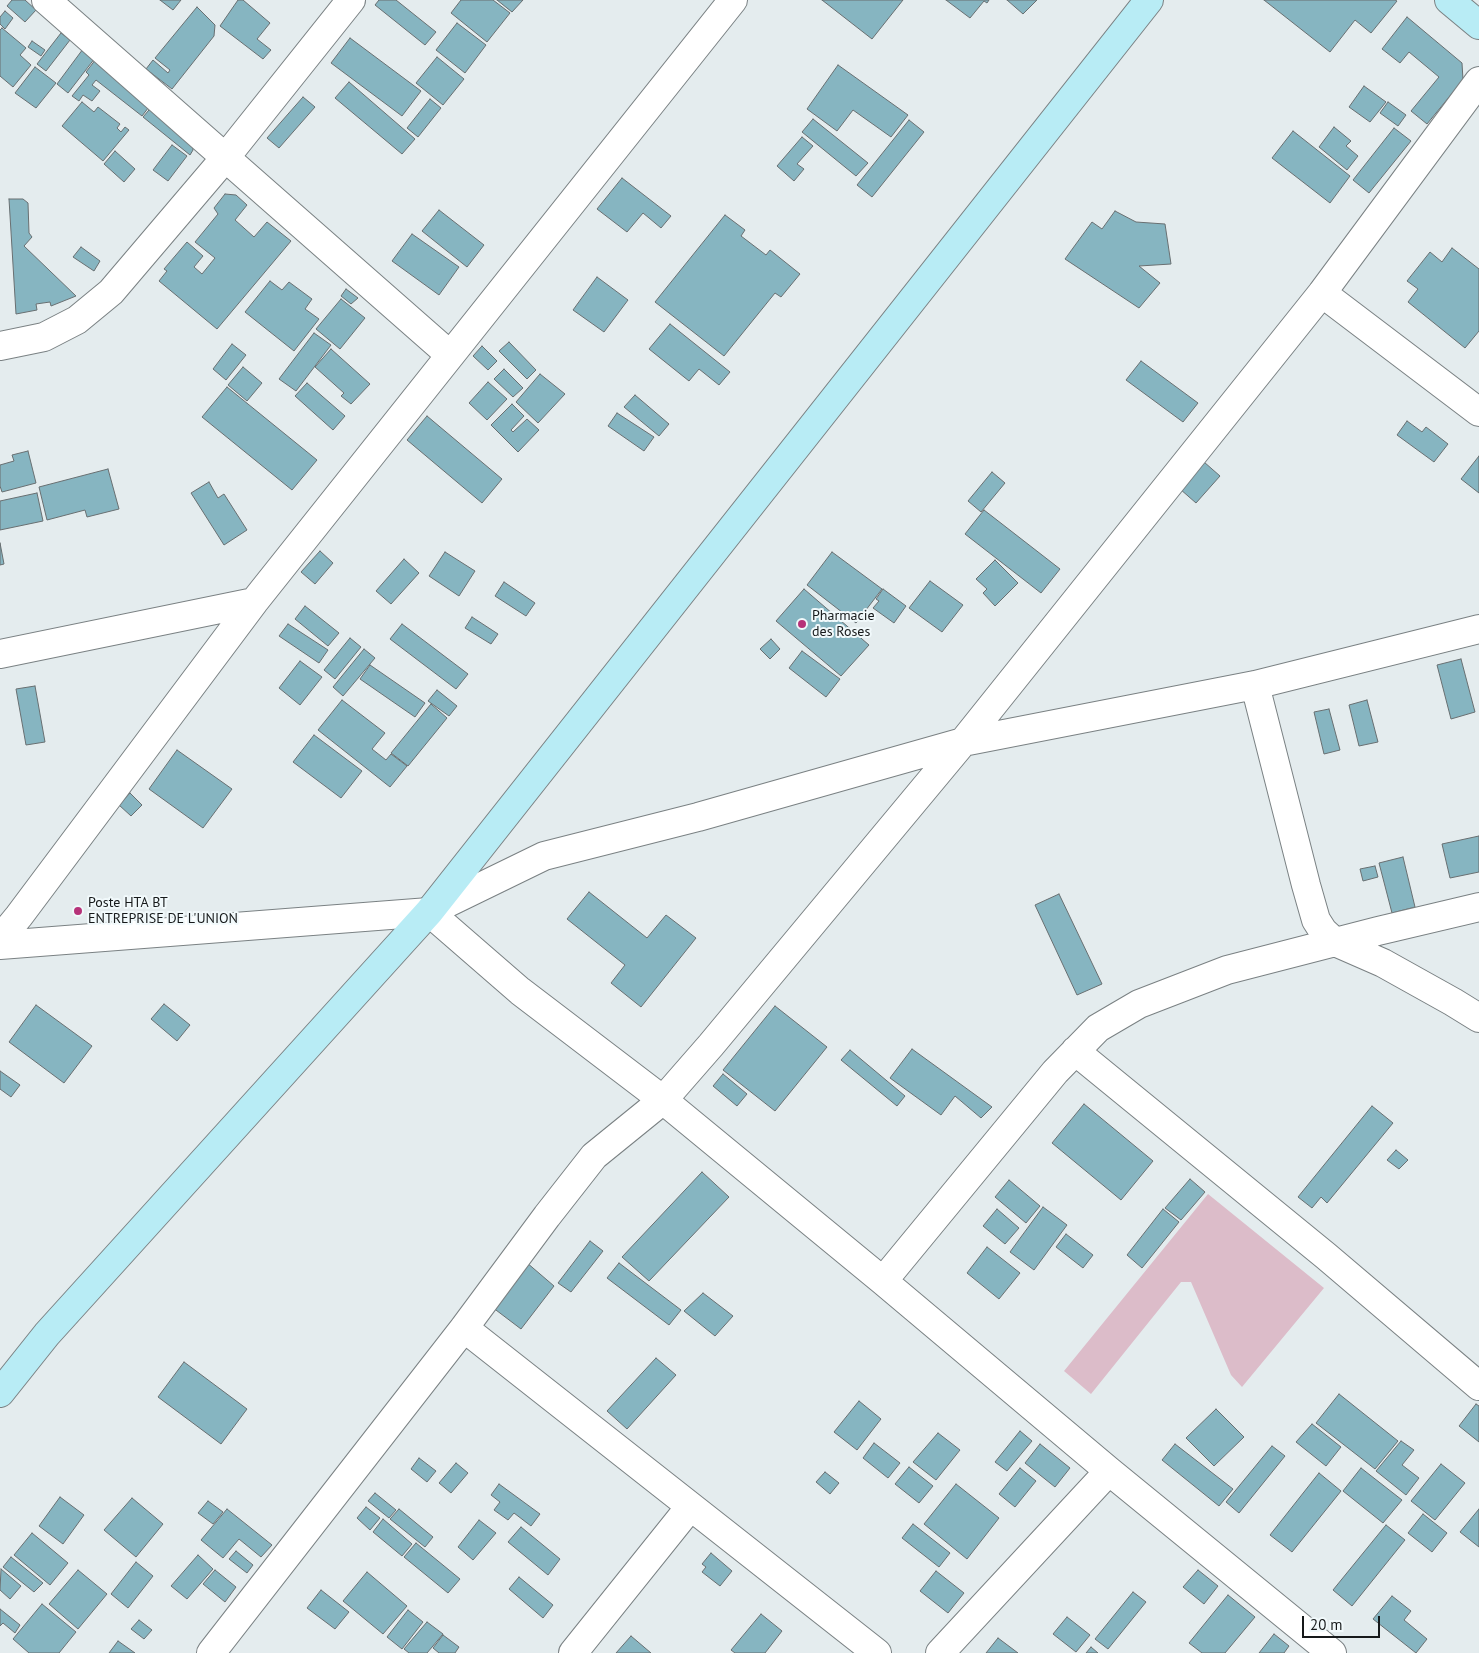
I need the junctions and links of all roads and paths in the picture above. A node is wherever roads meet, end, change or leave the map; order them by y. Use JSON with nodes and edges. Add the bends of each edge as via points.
{"nodes":[{"id":1,"x":46,"y":0,"type":"edge"},
{"id":2,"x":350,"y":0,"type":"edge"},
{"id":3,"x":733,"y":0,"type":"edge"},
{"id":4,"x":1148,"y":0,"type":"edge"},
{"id":5,"x":1449,"y":0,"type":"edge"},
{"id":6,"x":1479,"y":25,"type":"edge"},
{"id":7,"x":1479,"y":81,"type":"edge"},
{"id":8,"x":225,"y":158,"type":"junction"},
{"id":9,"x":1322,"y":293,"type":"junction"},
{"id":10,"x":0,"y":346,"type":"edge"},
{"id":11,"x":450,"y":355,"type":"junction"},
{"id":12,"x":1479,"y":412,"type":"edge"},
{"id":13,"x":254,"y":602,"type":"junction"},
{"id":14,"x":1479,"y":628,"type":"edge"},
{"id":15,"x":0,"y":654,"type":"edge"},
{"id":16,"x":1255,"y":685,"type":"junction"},
{"id":17,"x":963,"y":742,"type":"junction"},
{"id":18,"x":1479,"y":907,"type":"edge"},
{"id":19,"x":429,"y":912,"type":"junction"},
{"id":20,"x":0,"y":939,"type":"edge"},
{"id":21,"x":1335,"y":942,"type":"junction"},
{"id":22,"x":0,"y":945,"type":"edge"},
{"id":23,"x":1479,"y":1018,"type":"edge"},
{"id":24,"x":1075,"y":1051,"type":"junction"},
{"id":25,"x":663,"y":1100,"type":"junction"},
{"id":26,"x":883,"y":1281,"type":"junction"},
{"id":27,"x":464,"y":1328,"type":"junction"},
{"id":28,"x":1479,"y":1386,"type":"edge"},
{"id":29,"x":0,"y":1392,"type":"edge"},
{"id":30,"x":1109,"y":1471,"type":"junction"},
{"id":31,"x":690,"y":1507,"type":"junction"},
{"id":32,"x":211,"y":1653,"type":"edge"},
{"id":33,"x":573,"y":1653,"type":"edge"},
{"id":34,"x":877,"y":1653,"type":"edge"},
{"id":35,"x":940,"y":1653,"type":"edge"},
{"id":36,"x":1332,"y":1653,"type":"edge"}],
"edges":[{"from":1,"to":8,"type":"street"},
{"from":2,"to":8,"type":"street"},
{"from":3,"to":11,"type":"street"},
{"from":4,"to":19,"type":"street"},
{"from":5,"to":6,"type":"street"},
{"from":7,"to":9,"type":"street"},
{"from":8,"to":10,"type":"street","via":[[110,292],[77,320],[44,337]]},
{"from":8,"to":11,"type":"street"},
{"from":9,"to":12,"type":"street"},
{"from":9,"to":17,"type":"street"},
{"from":11,"to":13,"type":"street"},
{"from":13,"to":15,"type":"street"},
{"from":13,"to":20,"type":"street"},
{"from":14,"to":16,"type":"street"},
{"from":16,"to":17,"type":"street"},
{"from":16,"to":21,"type":"street","via":[[1316,920]]},
{"from":17,"to":19,"type":"street","via":[[698,817],[544,856]]},
{"from":17,"to":25,"type":"street"},
{"from":18,"to":21,"type":"street"},
{"from":19,"to":22,"type":"street"},
{"from":19,"to":25,"type":"street","via":[[520,991]]},
{"from":19,"to":29,"type":"street","via":[[47,1334]]},
{"from":21,"to":23,"type":"street","via":[[1383,964]]},
{"from":21,"to":24,"type":"street","via":[[1227,970],[1139,1004],[1098,1028]]},
{"from":24,"to":26,"type":"street"},
{"from":24,"to":28,"type":"street"},
{"from":25,"to":26,"type":"street"},
{"from":25,"to":27,"type":"street","via":[[594,1156]]},
{"from":26,"to":30,"type":"street"},
{"from":27,"to":31,"type":"street"},
{"from":27,"to":32,"type":"street"},
{"from":30,"to":35,"type":"street"},
{"from":30,"to":36,"type":"street"},
{"from":31,"to":33,"type":"street"},
{"from":31,"to":34,"type":"street"}]}
